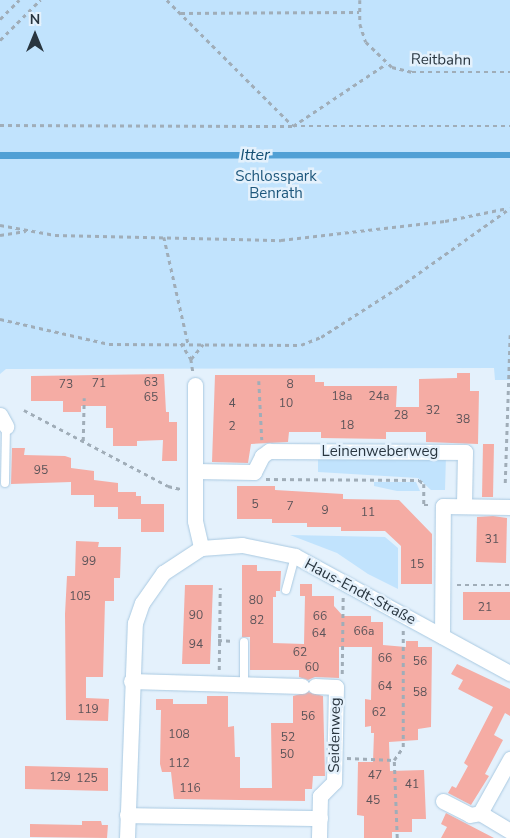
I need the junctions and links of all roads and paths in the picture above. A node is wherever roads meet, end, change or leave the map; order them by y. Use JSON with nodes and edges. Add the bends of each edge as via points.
{"nodes":[{"id":1,"x":19,"y":0,"type":"edge"},
{"id":2,"x":40,"y":0,"type":"edge"},
{"id":3,"x":167,"y":0,"type":"edge"},
{"id":4,"x":360,"y":0,"type":"edge"},
{"id":5,"x":359,"y":12,"type":"junction"},
{"id":6,"x":181,"y":13,"type":"junction"},
{"id":7,"x":0,"y":19,"type":"edge"},
{"id":8,"x":0,"y":40,"type":"edge"},
{"id":9,"x":386,"y":64,"type":"junction"},
{"id":10,"x":510,"y":72,"type":"edge"},
{"id":11,"x":0,"y":125,"type":"edge"},
{"id":12,"x":293,"y":126,"type":"junction"},
{"id":13,"x":510,"y":126,"type":"edge"},
{"id":14,"x":510,"y":208,"type":"edge"},
{"id":15,"x":0,"y":225,"type":"edge"},
{"id":16,"x":27,"y":231,"type":"junction"},
{"id":17,"x":0,"y":235,"type":"edge"},
{"id":18,"x":164,"y":237,"type":"junction"},
{"id":19,"x":0,"y":319,"type":"edge"},
{"id":20,"x":510,"y":335,"type":"edge"},
{"id":21,"x":181,"y":343,"type":"junction"},
{"id":22,"x":188,"y":343,"type":"junction"},
{"id":23,"x":203,"y":344,"type":"junction"},
{"id":24,"x":191,"y":359,"type":"junction"},
{"id":25,"x":259,"y":381,"type":"dead end"},
{"id":26,"x":195,"y":385,"type":"joint"},
{"id":27,"x":84,"y":398,"type":"dead end"},
{"id":28,"x":24,"y":410,"type":"dead end"},
{"id":29,"x":3,"y":421,"type":"edge"},
{"id":30,"x":84,"y":441,"type":"junction"},
{"id":31,"x":262,"y":456,"type":"junction"},
{"id":32,"x":195,"y":471,"type":"junction"},
{"id":33,"x":254,"y":472,"type":"junction"},
{"id":34,"x":4,"y":483,"type":"dead end"},
{"id":35,"x":505,"y":483,"type":"dead end"},
{"id":36,"x":195,"y":492,"type":"junction"},
{"id":37,"x":443,"y":506,"type":"junction"},
{"id":38,"x":464,"y":506,"type":"junction"},
{"id":39,"x":510,"y":507,"type":"edge"},
{"id":40,"x":201,"y":548,"type":"junction"},
{"id":41,"x":295,"y":556,"type":"junction"},
{"id":42,"x":343,"y":583,"type":"junction"},
{"id":43,"x":443,"y":585,"type":"junction"},
{"id":44,"x":510,"y":585,"type":"edge"},
{"id":45,"x":220,"y":588,"type":"dead end"},
{"id":46,"x":286,"y":590,"type":"dead end"},
{"id":47,"x":402,"y":615,"type":"junction"},
{"id":48,"x":442,"y":636,"type":"junction"},
{"id":49,"x":218,"y":640,"type":"junction"},
{"id":50,"x":244,"y":642,"type":"joint"},
{"id":51,"x":510,"y":673,"type":"edge"},
{"id":52,"x":131,"y":681,"type":"junction"},
{"id":53,"x":219,"y":684,"type":"junction"},
{"id":54,"x":244,"y":685,"type":"junction"},
{"id":55,"x":336,"y":687,"type":"junction"},
{"id":56,"x":336,"y":758,"type":"junction"},
{"id":57,"x":510,"y":759,"type":"edge"},
{"id":58,"x":394,"y":760,"type":"junction"},
{"id":59,"x":443,"y":801,"type":"dead end"},
{"id":60,"x":480,"y":813,"type":"junction"},
{"id":61,"x":127,"y":815,"type":"junction"},
{"id":62,"x":320,"y":818,"type":"junction"},
{"id":63,"x":510,"y":831,"type":"edge"},
{"id":64,"x":127,"y":838,"type":"edge"},
{"id":65,"x":320,"y":838,"type":"edge"},
{"id":66,"x":397,"y":838,"type":"edge"}],
"edges":[{"from":1,"to":7,"type":"path"},
{"from":2,"to":8,"type":"path"},
{"from":3,"to":6,"type":"path"},
{"from":4,"to":5,"type":"path"},
{"from":5,"to":6,"type":"path"},
{"from":5,"to":9,"type":"path","via":[[366,42]]},
{"from":6,"to":12,"type":"path"},
{"from":9,"to":10,"type":"path","name":"Reitbahn","via":[[412,72]]},
{"from":9,"to":12,"type":"path"},
{"from":11,"to":12,"type":"path"},
{"from":12,"to":13,"type":"path"},
{"from":14,"to":18,"type":"path","via":[[445,221],[281,240]]},
{"from":14,"to":23,"type":"path","via":[[399,287],[308,343],[284,347]]},
{"from":15,"to":16,"type":"path"},
{"from":16,"to":17,"type":"path"},
{"from":16,"to":18,"type":"path","via":[[55,235]]},
{"from":18,"to":22,"type":"path"},
{"from":19,"to":21,"type":"path","via":[[109,344]]},
{"from":20,"to":35,"type":"path"},
{"from":21,"to":22,"type":"path"},
{"from":21,"to":24,"type":"path"},
{"from":22,"to":23,"type":"path"},
{"from":23,"to":24,"type":"path"},
{"from":24,"to":26,"type":"path"},
{"from":25,"to":31,"type":"path"},
{"from":26,"to":32,"type":"street"},
{"from":27,"to":30,"type":"path"},
{"from":28,"to":30,"type":"path"},
{"from":29,"to":34,"type":"lane"},
{"from":30,"to":36,"type":"path","via":[[168,486]]},
{"from":31,"to":33,"type":"street"},
{"from":31,"to":38,"type":"street","name":"Leinenweberweg","via":[[269,451],[465,452]]},
{"from":32,"to":33,"type":"street"},
{"from":32,"to":36,"type":"street"},
{"from":33,"to":37,"type":"path","name":"Leinenweberweg","via":[[269,480],[419,480],[424,484],[424,505]]},
{"from":36,"to":40,"type":"street","via":[[195,521]]},
{"from":37,"to":38,"type":"street"},
{"from":37,"to":43,"type":"street"},
{"from":38,"to":39,"type":"street"},
{"from":40,"to":41,"type":"street","name":"Haus-Endt-Straße","via":[[242,545]]},
{"from":40,"to":52,"type":"street","name":"Haus-Endt-Straße","via":[[163,573],[142,603],[135,623]]},
{"from":41,"to":42,"type":"street","name":"Haus-Endt-Straße"},
{"from":41,"to":46,"type":"lane"},
{"from":42,"to":47,"type":"street","name":"Haus-Endt-Straße"},
{"from":42,"to":55,"type":"path","name":"Seidenweg","via":[[342,681]]},
{"from":43,"to":44,"type":"path"},
{"from":43,"to":48,"type":"street"},
{"from":45,"to":49,"type":"path"},
{"from":47,"to":48,"type":"street","name":"Haus-Endt-Straße"},
{"from":47,"to":58,"type":"path","via":[[403,747]]},
{"from":48,"to":51,"type":"street","name":"Haus-Endt-Straße"},
{"from":49,"to":50,"type":"path"},
{"from":49,"to":53,"type":"path"},
{"from":50,"to":54,"type":"lane"},
{"from":52,"to":53,"type":"street"},
{"from":52,"to":61,"type":"street","name":"Haus-Endt-Straße"},
{"from":53,"to":54,"type":"street"},
{"from":54,"to":55,"type":"street","name":"Seidenweg"},
{"from":55,"to":56,"type":"street","name":"Seidenweg"},
{"from":56,"to":58,"type":"path"},
{"from":56,"to":62,"type":"street","name":"Seidenweg","via":[[334,782],[320,796]]},
{"from":57,"to":60,"type":"street"},
{"from":58,"to":66,"type":"path"},
{"from":59,"to":60,"type":"street","via":[[470,815]]},
{"from":60,"to":63,"type":"street"},
{"from":61,"to":62,"type":"street"},
{"from":61,"to":64,"type":"street","name":"Haus-Endt-Straße"},
{"from":62,"to":65,"type":"street","name":"Seidenweg"}]}
